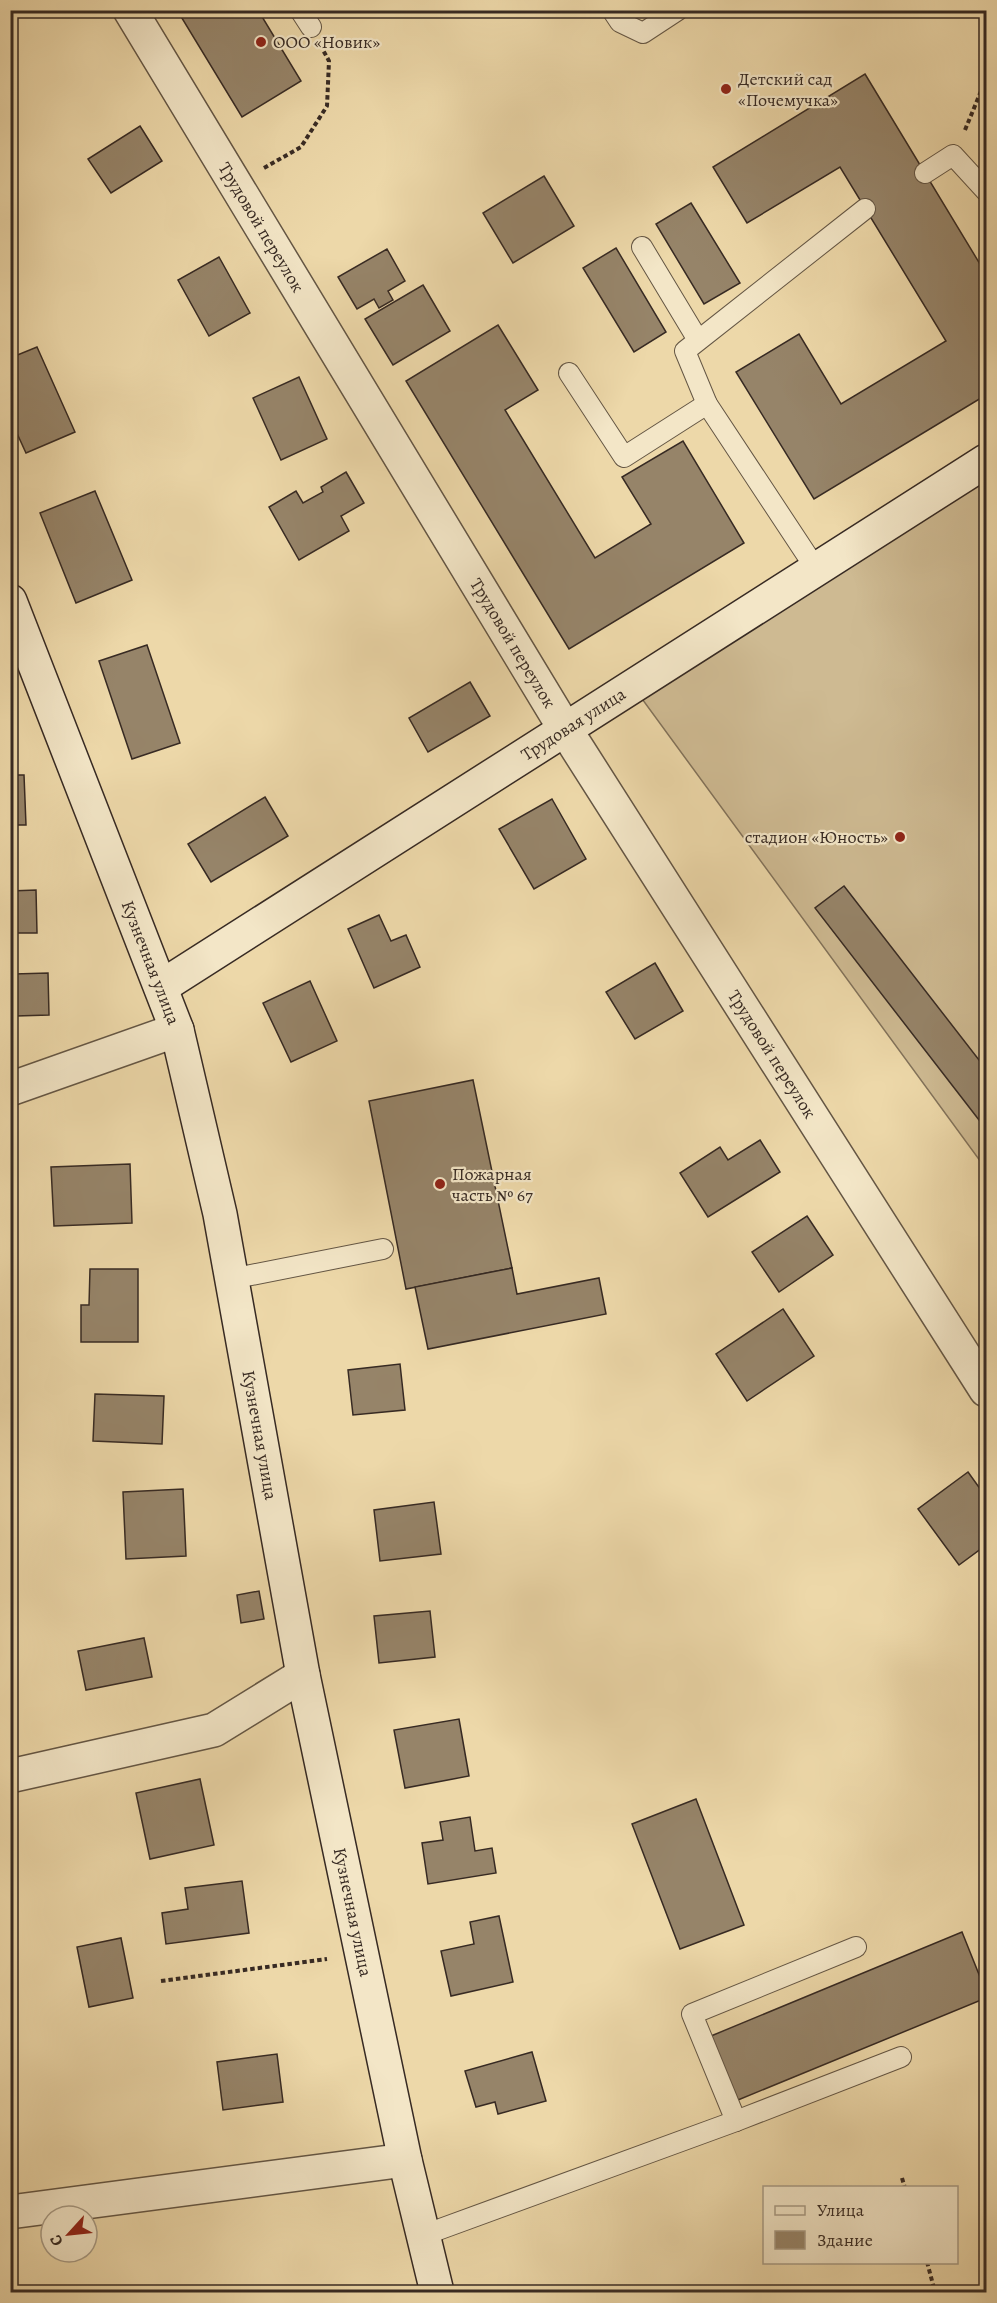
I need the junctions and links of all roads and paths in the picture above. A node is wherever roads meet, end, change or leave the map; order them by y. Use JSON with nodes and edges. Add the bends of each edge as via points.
{"nodes":[{"id":1,"x":130,"y":10,"type":"edge"},
{"id":2,"x":300,"y":10,"type":"edge"},
{"id":3,"x":612,"y":10,"type":"edge"},
{"id":4,"x":678,"y":10,"type":"edge"},
{"id":5,"x":311,"y":27,"type":"joint"},
{"id":6,"x":987,"y":80,"type":"edge"},
{"id":7,"x":953,"y":155,"type":"junction"},
{"id":8,"x":925,"y":173,"type":"dead end"},
{"id":9,"x":235,"y":184,"type":"junction"},
{"id":10,"x":987,"y":191,"type":"edge"},
{"id":11,"x":865,"y":209,"type":"dead end"},
{"id":12,"x":642,"y":247,"type":"dead end"},
{"id":13,"x":698,"y":340,"type":"junction"},
{"id":14,"x":569,"y":373,"type":"dead end"},
{"id":15,"x":707,"y":404,"type":"junction"},
{"id":16,"x":987,"y":461,"type":"edge"},
{"id":17,"x":816,"y":569,"type":"junction"},
{"id":18,"x":10,"y":601,"type":"edge"},
{"id":19,"x":565,"y":729,"type":"junction"},
{"id":20,"x":161,"y":987,"type":"junction"},
{"id":21,"x":177,"y":1030,"type":"junction"},
{"id":22,"x":10,"y":1089,"type":"edge"},
{"id":23,"x":383,"y":1249,"type":"dead end"},
{"id":24,"x":231,"y":1280,"type":"junction"},
{"id":25,"x":987,"y":1390,"type":"edge"},
{"id":26,"x":303,"y":1675,"type":"junction"},
{"id":27,"x":10,"y":1776,"type":"edge"},
{"id":28,"x":856,"y":1947,"type":"dead end"},
{"id":29,"x":362,"y":1954,"type":"junction"},
{"id":30,"x":161,"y":1981,"type":"dead end"},
{"id":31,"x":901,"y":2057,"type":"dead end"},
{"id":32,"x":736,"y":2121,"type":"junction"},
{"id":33,"x":405,"y":2160,"type":"junction"},
{"id":34,"x":902,"y":2178,"type":"dead end"},
{"id":35,"x":905,"y":2186,"type":"edge"},
{"id":36,"x":10,"y":2212,"type":"edge"},
{"id":37,"x":423,"y":2235,"type":"junction"},
{"id":38,"x":928,"y":2264,"type":"edge"},
{"id":39,"x":437,"y":2292,"type":"edge"},
{"id":40,"x":935,"y":2292,"type":"edge"}],
"edges":[{"from":1,"to":9,"type":"street","name":"Трудовой переулок"},
{"from":2,"to":5,"type":"lane"},
{"from":3,"to":4,"type":"lane","via":[[620,22],[644,33]]},
{"from":5,"to":9,"type":"path","via":[[329,61],[327,106],[301,147]]},
{"from":6,"to":7,"type":"path"},
{"from":7,"to":8,"type":"lane"},
{"from":7,"to":10,"type":"lane"},
{"from":9,"to":19,"type":"street","name":"Трудовой переулок"},
{"from":11,"to":13,"type":"lane"},
{"from":12,"to":13,"type":"lane"},
{"from":13,"to":15,"type":"lane","via":[[684,351]]},
{"from":14,"to":15,"type":"lane","via":[[624,457]]},
{"from":15,"to":17,"type":"lane"},
{"from":16,"to":17,"type":"street","name":"Трудовая улица"},
{"from":17,"to":19,"type":"street","name":"Трудовая улица"},
{"from":18,"to":20,"type":"street","name":"Кузнечная улица"},
{"from":19,"to":20,"type":"street","name":"Трудовая улица"},
{"from":19,"to":25,"type":"street","name":"Трудовой переулок"},
{"from":20,"to":21,"type":"street","name":"Кузнечная улица"},
{"from":21,"to":22,"type":"street"},
{"from":21,"to":24,"type":"street","name":"Кузнечная улица","via":[[220,1214]]},
{"from":23,"to":24,"type":"lane"},
{"from":24,"to":26,"type":"street","name":"Кузнечная улица"},
{"from":26,"to":27,"type":"street","via":[[214,1730]]},
{"from":26,"to":29,"type":"street","name":"Кузнечная улица"},
{"from":28,"to":32,"type":"lane","via":[[692,2014]]},
{"from":29,"to":30,"type":"path"},
{"from":29,"to":33,"type":"street","name":"Кузнечная улица"},
{"from":31,"to":32,"type":"lane"},
{"from":32,"to":37,"type":"lane"},
{"from":33,"to":36,"type":"street"},
{"from":33,"to":37,"type":"street","name":"Кузнечная улица"},
{"from":34,"to":35,"type":"path"},
{"from":37,"to":39,"type":"street","name":"Кузнечная улица"},
{"from":38,"to":40,"type":"path"}]}
